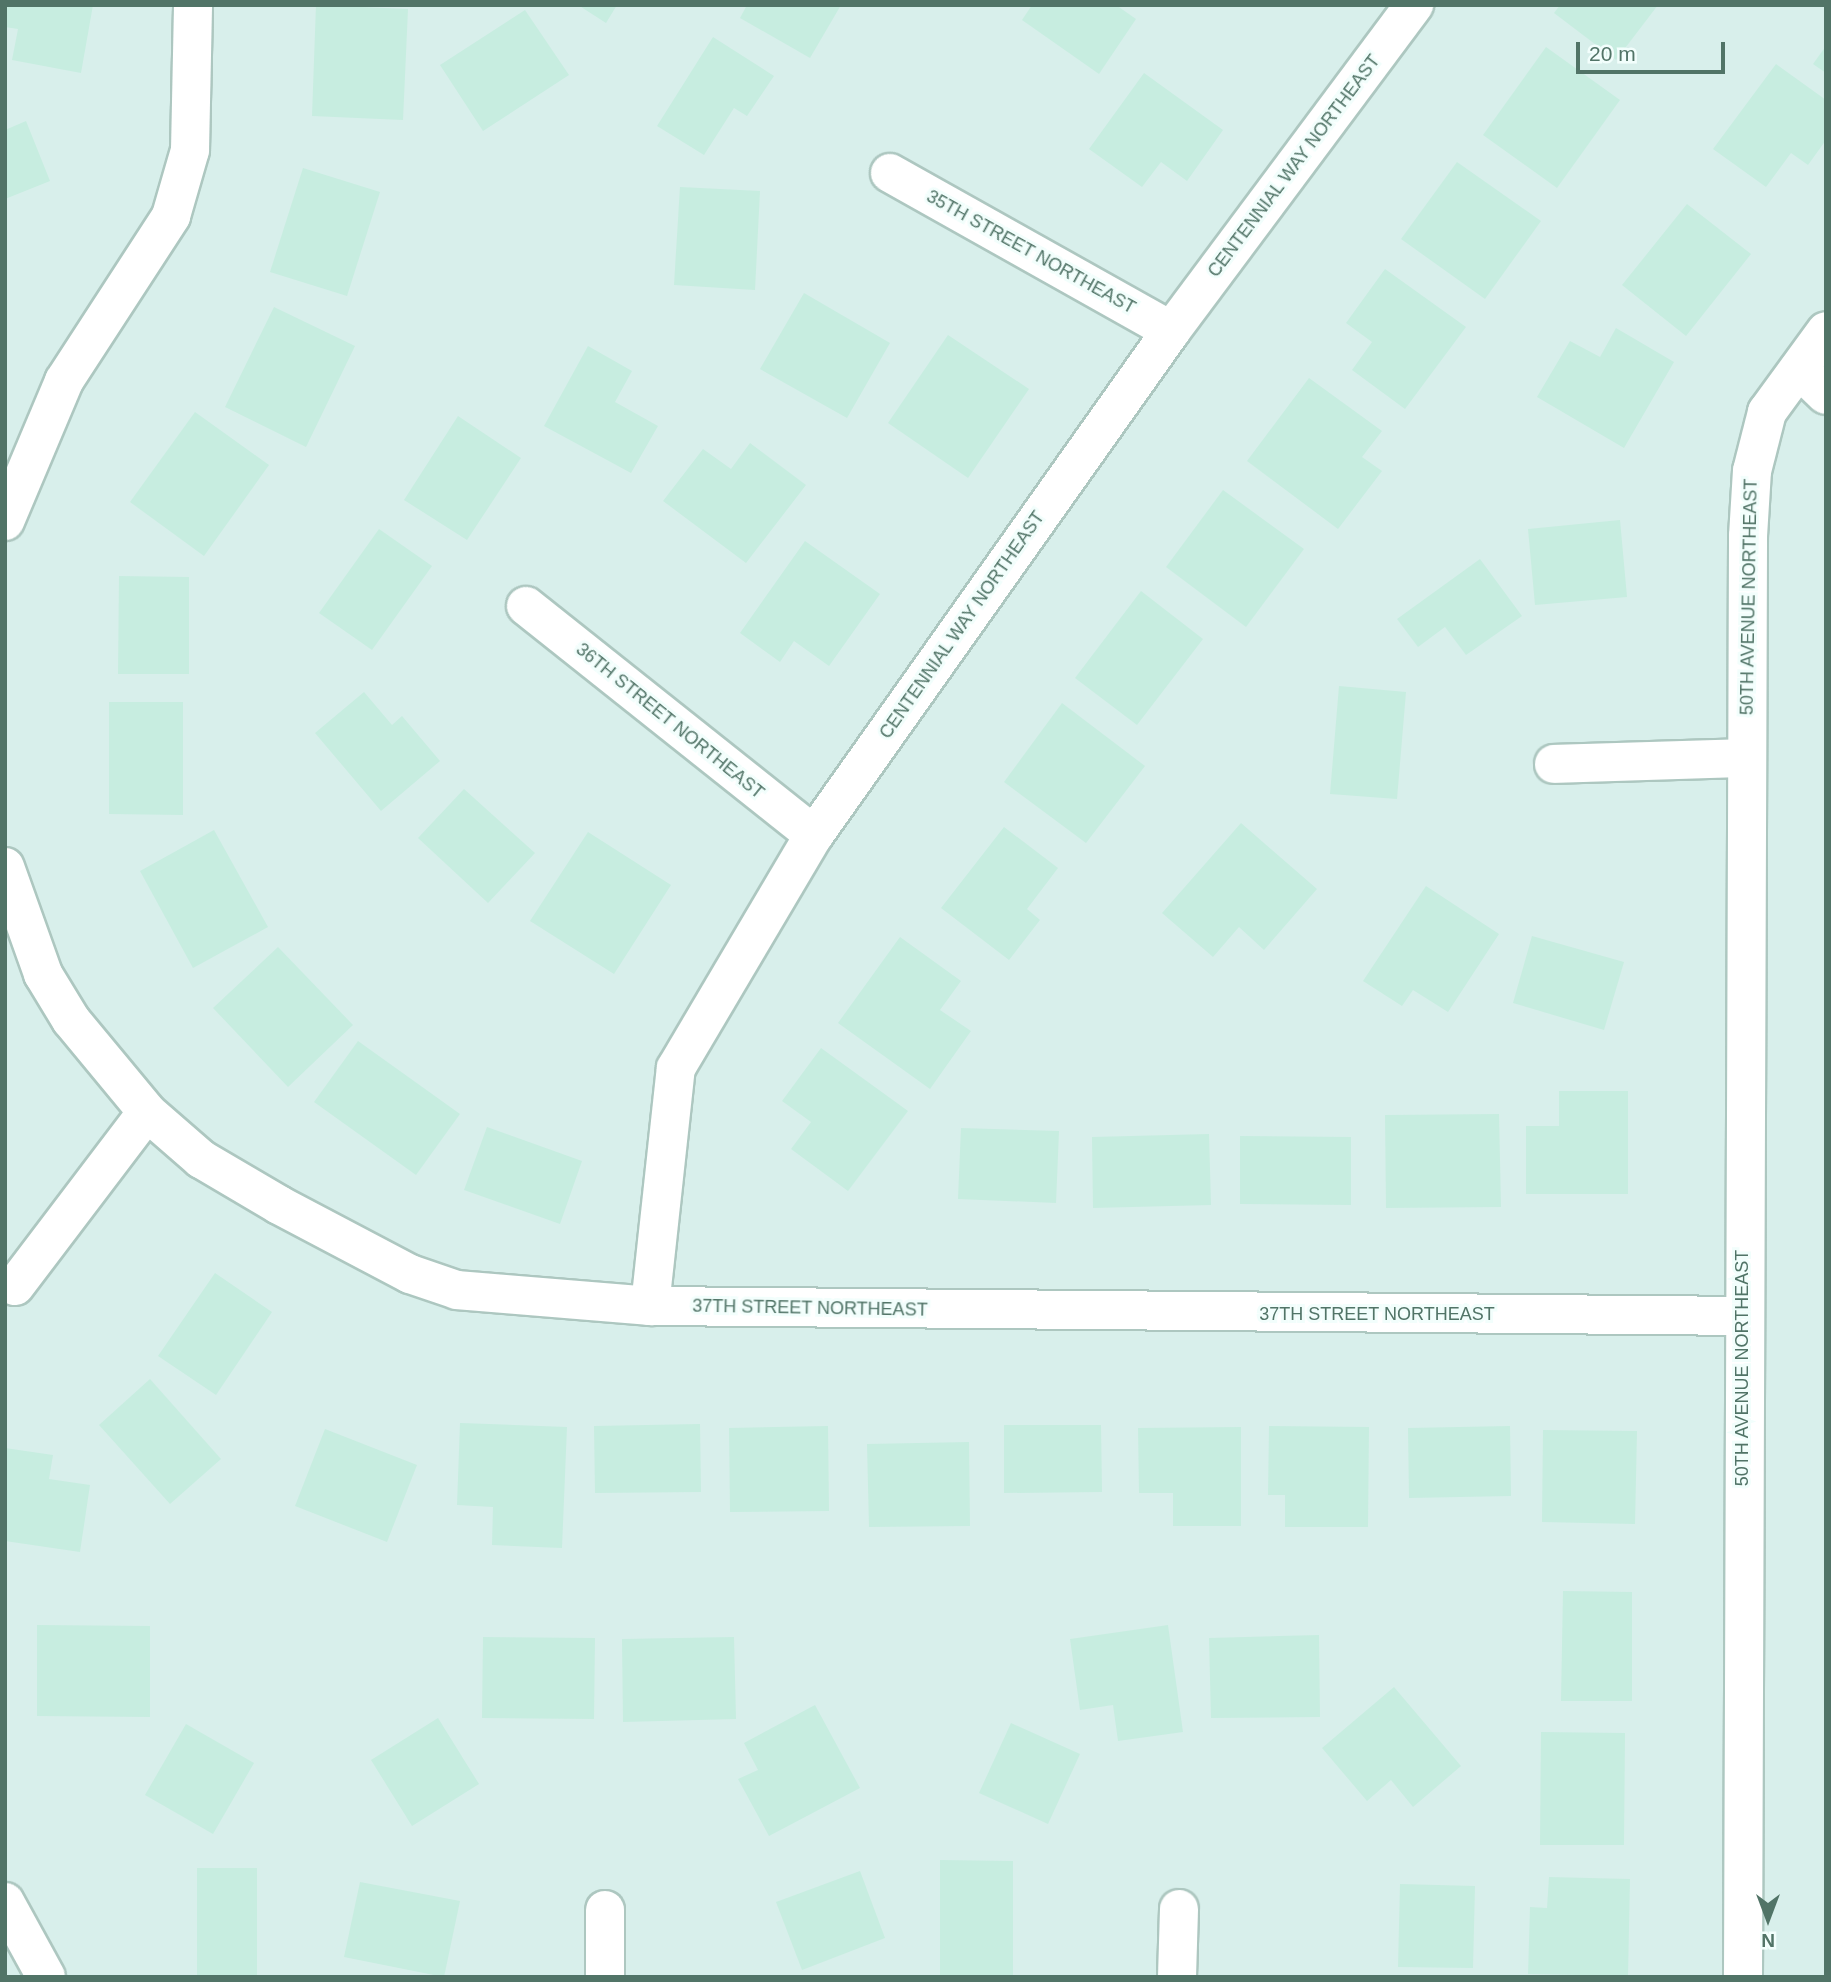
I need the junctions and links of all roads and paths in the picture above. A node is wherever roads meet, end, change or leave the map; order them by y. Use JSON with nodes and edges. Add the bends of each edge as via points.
{"nodes":[{"id":1,"x":193,"y":5,"type":"edge"},
{"id":2,"x":1414,"y":5,"type":"edge"},
{"id":3,"x":890,"y":173,"type":"dead end"},
{"id":4,"x":1171,"y":331,"type":"junction"},
{"id":5,"x":1826,"y":331,"type":"edge"},
{"id":6,"x":1812,"y":382,"type":"edge"},
{"id":7,"x":5,"y":521,"type":"edge"},
{"id":8,"x":526,"y":606,"type":"dead end"},
{"id":9,"x":1746,"y":758,"type":"junction"},
{"id":10,"x":1554,"y":764,"type":"dead end"},
{"id":11,"x":814,"y":835,"type":"junction"},
{"id":12,"x":5,"y":867,"type":"edge"},
{"id":13,"x":147,"y":1112,"type":"junction"},
{"id":14,"x":15,"y":1286,"type":"dead end"},
{"id":15,"x":650,"y":1306,"type":"junction"},
{"id":16,"x":1742,"y":1316,"type":"junction"},
{"id":17,"x":5,"y":1902,"type":"edge"},
{"id":18,"x":1178,"y":1909,"type":"dead end"},
{"id":19,"x":605,"y":1910,"type":"dead end"},
{"id":20,"x":46,"y":1977,"type":"edge"},
{"id":21,"x":606,"y":1977,"type":"edge"},
{"id":22,"x":1177,"y":1977,"type":"edge"},
{"id":23,"x":1743,"y":1977,"type":"edge"}],
"edges":[{"from":1,"to":7,"type":"street","via":[[190,150],[171,216],[64,381]]},
{"from":2,"to":4,"type":"street","name":"CENTENNIAL WAY NORTHEAST"},
{"from":3,"to":4,"type":"street","name":"35TH STREET NORTHEAST"},
{"from":4,"to":11,"type":"street","name":"CENTENNIAL WAY NORTHEAST"},
{"from":5,"to":6,"type":"street","name":"50TH AVENUE NORTHEAST"},
{"from":6,"to":9,"type":"street","name":"50TH AVENUE NORTHEAST","via":[[1767,411],[1752,471]]},
{"from":8,"to":11,"type":"street","name":"36TH STREET NORTHEAST"},
{"from":9,"to":10,"type":"street"},
{"from":9,"to":16,"type":"street","name":"50TH AVENUE NORTHEAST"},
{"from":11,"to":15,"type":"street","name":"CENTENNIAL WAY NORTHEAST","via":[[676,1068]]},
{"from":12,"to":13,"type":"street","name":"37TH STREET NORTHEAST","via":[[43,974],[71,1020]]},
{"from":13,"to":14,"type":"street"},
{"from":13,"to":15,"type":"street","name":"37TH STREET NORTHEAST","via":[[201,1159],[341,1241],[410,1274],[457,1290]]},
{"from":15,"to":16,"type":"street","name":"37TH STREET NORTHEAST"},
{"from":16,"to":23,"type":"street","name":"50TH AVENUE NORTHEAST"},
{"from":17,"to":20,"type":"street"},
{"from":18,"to":22,"type":"street"},
{"from":19,"to":21,"type":"street"}]}
